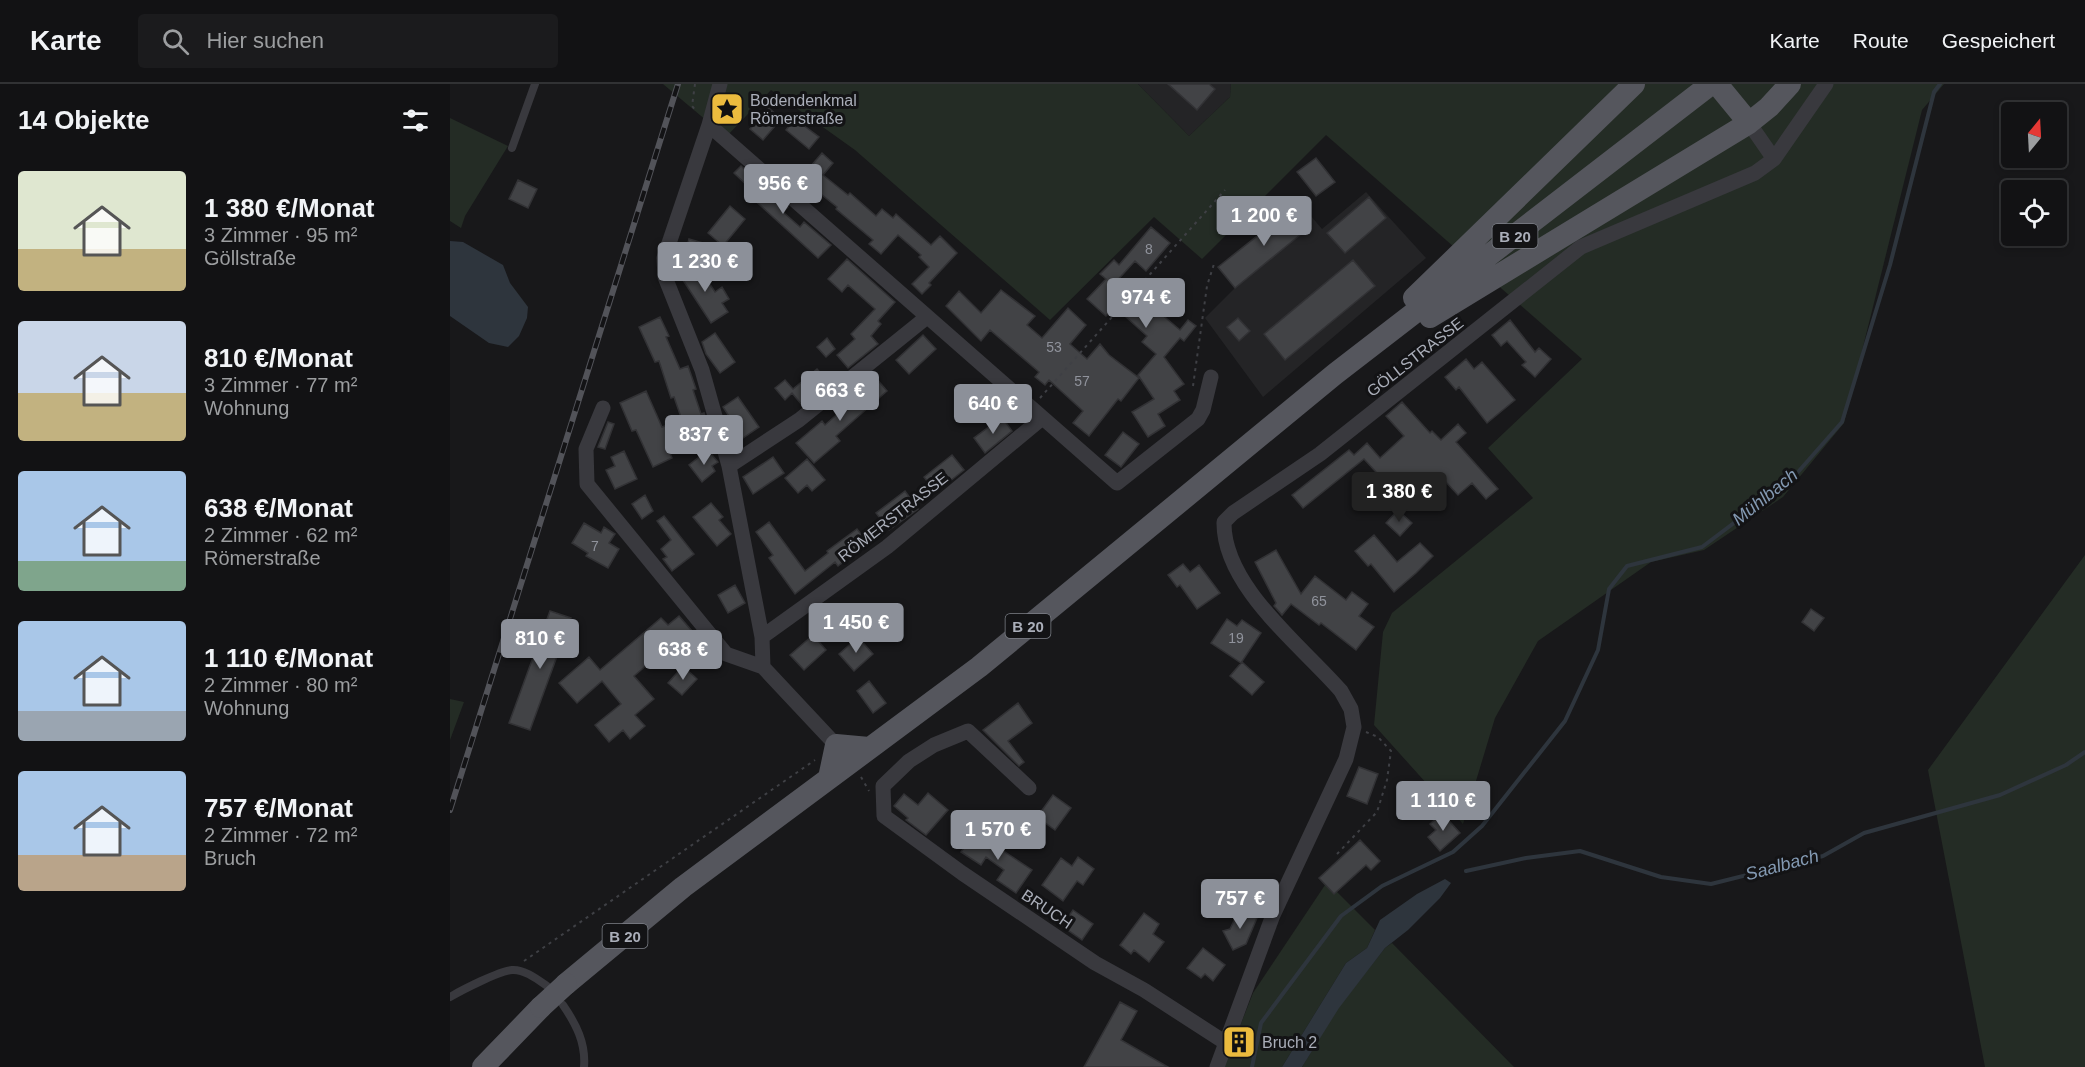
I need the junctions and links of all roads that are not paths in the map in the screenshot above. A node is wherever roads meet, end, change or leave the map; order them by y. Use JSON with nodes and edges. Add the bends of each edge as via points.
{"nodes":[{"id":1,"x":536,"y":84,"type":"edge"},
{"id":2,"x":720,"y":84,"type":"edge"},
{"id":3,"x":1634,"y":84,"type":"edge"},
{"id":4,"x":1717,"y":84,"type":"edge"},
{"id":5,"x":1790,"y":84,"type":"edge"},
{"id":6,"x":1826,"y":84,"type":"edge"},
{"id":7,"x":1702,"y":90,"type":"edge"},
{"id":8,"x":1749,"y":123,"type":"junction"},
{"id":9,"x":709,"y":125,"type":"junction"},
{"id":10,"x":512,"y":148,"type":"dead end"},
{"id":11,"x":1774,"y":159,"type":"junction"},
{"id":12,"x":927,"y":317,"type":"junction"},
{"id":13,"x":1335,"y":374,"type":"junction"},
{"id":14,"x":1211,"y":377,"type":"dead end"},
{"id":15,"x":603,"y":408,"type":"dead end"},
{"id":16,"x":1036,"y":414,"type":"junction"},
{"id":17,"x":729,"y":466,"type":"junction"},
{"id":18,"x":762,"y":637,"type":"junction"},
{"id":19,"x":763,"y":667,"type":"junction"},
{"id":20,"x":852,"y":752,"type":"junction"},
{"id":21,"x":1029,"y":788,"type":"dead end"},
{"id":22,"x":554,"y":995,"type":"junction"},
{"id":23,"x":450,"y":997,"type":"edge"},
{"id":24,"x":1226,"y":1043,"type":"junction"},
{"id":25,"x":483,"y":1067,"type":"edge"},
{"id":26,"x":584,"y":1067,"type":"edge"},
{"id":27,"x":1217,"y":1067,"type":"edge"}],
"edges":[{"from":1,"to":10,"type":"lane"},
{"from":2,"to":9,"type":"street"},
{"from":3,"to":13,"type":"main road"},
{"from":4,"to":8,"type":"main road"},
{"from":5,"to":8,"type":"main road"},
{"from":6,"to":11,"type":"street","name":"GÖLLSTRASSE"},
{"from":7,"to":13,"type":"main road","number":"B 20"},
{"from":8,"to":11,"type":"street"},
{"from":8,"to":13,"type":"main road"},
{"from":9,"to":12,"type":"street"},
{"from":9,"to":17,"type":"street","via":[[664,258],[664,277],[702,370]]},
{"from":11,"to":24,"type":"street","name":"GÖLLSTRASSE","via":[[1755,173],[1581,247],[1328,447],[1224,522],[1230,556],[1256,599],[1341,691],[1351,709],[1354,727],[1346,759],[1273,915]]},
{"from":12,"to":16,"type":"street"},
{"from":12,"to":17,"type":"street","via":[[799,420]]},
{"from":13,"to":20,"type":"main road","number":"B 20","via":[[979,667]]},
{"from":14,"to":16,"type":"street","via":[[1198,419],[1117,483]]},
{"from":15,"to":19,"type":"street","via":[[586,449],[587,484],[726,654]]},
{"from":16,"to":18,"type":"street","name":"RÖMERSTRASSE","via":[[887,547]]},
{"from":17,"to":18,"type":"street"},
{"from":18,"to":19,"type":"street"},
{"from":19,"to":20,"type":"street"},
{"from":20,"to":22,"type":"main road","number":"B 20","via":[[829,778],[683,887]]},
{"from":21,"to":24,"type":"street","name":"BRUCH","via":[[968,731],[909,761],[883,786],[884,816],[1095,963]]},
{"from":22,"to":23,"type":"lane","via":[[525,973],[512,970]]},
{"from":22,"to":25,"type":"main road","number":"B 20"},
{"from":22,"to":26,"type":"lane","via":[[580,1033]]},
{"from":24,"to":27,"type":"street"}]}
